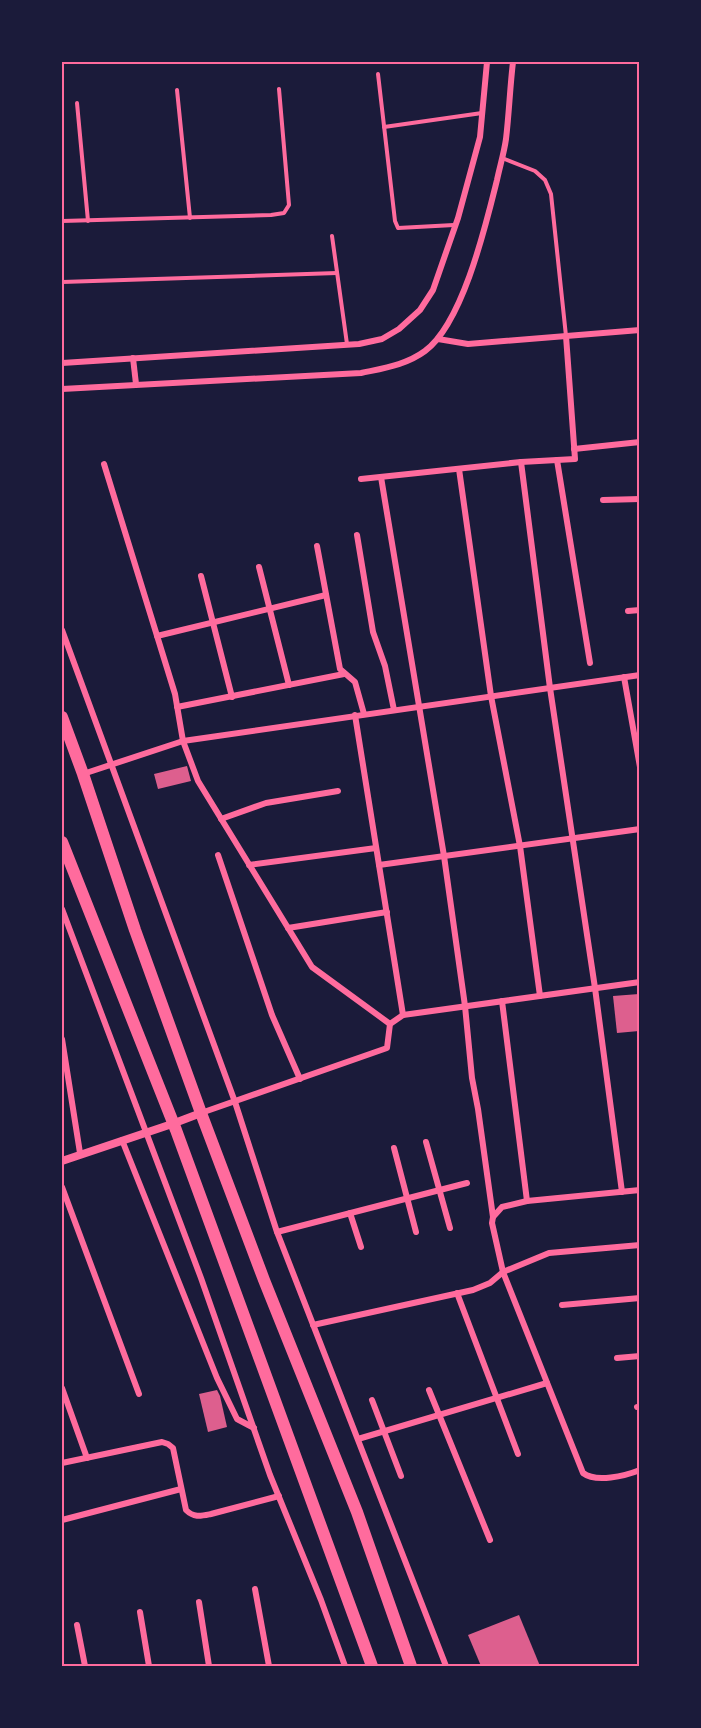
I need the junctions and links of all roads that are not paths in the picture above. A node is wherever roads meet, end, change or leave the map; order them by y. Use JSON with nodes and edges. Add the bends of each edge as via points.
{"nodes":[{"id":1,"x":487,"y":62,"type":"edge"},
{"id":2,"x":513,"y":62,"type":"edge"},
{"id":3,"x":378,"y":74,"type":"dead end"},
{"id":4,"x":279,"y":89,"type":"dead end"},
{"id":5,"x":177,"y":90,"type":"dead end"},
{"id":6,"x":76,"y":103,"type":"dead end"},
{"id":7,"x":482,"y":113,"type":"junction"},
{"id":8,"x":384,"y":127,"type":"junction"},
{"id":9,"x":502,"y":158,"type":"junction"},
{"id":10,"x":190,"y":218,"type":"junction"},
{"id":11,"x":88,"y":220,"type":"junction"},
{"id":12,"x":62,"y":221,"type":"edge"},
{"id":13,"x":456,"y":225,"type":"junction"},
{"id":14,"x":332,"y":237,"type":"dead end"},
{"id":15,"x":337,"y":273,"type":"junction"},
{"id":16,"x":62,"y":282,"type":"edge"},
{"id":17,"x":639,"y":330,"type":"edge"},
{"id":18,"x":566,"y":336,"type":"junction"},
{"id":19,"x":438,"y":339,"type":"junction"},
{"id":20,"x":347,"y":345,"type":"junction"},
{"id":21,"x":133,"y":358,"type":"junction"},
{"id":22,"x":62,"y":363,"type":"edge"},
{"id":23,"x":135,"y":384,"type":"junction"},
{"id":24,"x":62,"y":388,"type":"edge"},
{"id":25,"x":639,"y":442,"type":"edge"},
{"id":26,"x":574,"y":449,"type":"junction"},
{"id":27,"x":557,"y":460,"type":"junction"},
{"id":28,"x":521,"y":462,"type":"junction"},
{"id":29,"x":104,"y":464,"type":"dead end"},
{"id":30,"x":459,"y":469,"type":"junction"},
{"id":31,"x":381,"y":477,"type":"junction"},
{"id":32,"x":361,"y":479,"type":"dead end"},
{"id":33,"x":639,"y":498,"type":"edge"},
{"id":34,"x":603,"y":500,"type":"dead end"},
{"id":35,"x":357,"y":535,"type":"dead end"},
{"id":36,"x":317,"y":546,"type":"dead end"},
{"id":37,"x":259,"y":567,"type":"dead end"},
{"id":38,"x":201,"y":576,"type":"dead end"},
{"id":39,"x":326,"y":595,"type":"junction"},
{"id":40,"x":270,"y":608,"type":"junction"},
{"id":41,"x":639,"y":610,"type":"edge"},
{"id":42,"x":628,"y":611,"type":"dead end"},
{"id":43,"x":214,"y":622,"type":"junction"},
{"id":44,"x":62,"y":630,"type":"edge"},
{"id":45,"x":157,"y":636,"type":"junction"},
{"id":46,"x":590,"y":663,"type":"dead end"},
{"id":47,"x":344,"y":674,"type":"junction"},
{"id":48,"x":639,"y":675,"type":"edge"},
{"id":49,"x":624,"y":677,"type":"junction"},
{"id":50,"x":289,"y":685,"type":"junction"},
{"id":51,"x":550,"y":688,"type":"junction"},
{"id":52,"x":490,"y":696,"type":"junction"},
{"id":53,"x":232,"y":697,"type":"junction"},
{"id":54,"x":419,"y":706,"type":"junction"},
{"id":55,"x":177,"y":707,"type":"junction"},
{"id":56,"x":394,"y":710,"type":"junction"},
{"id":57,"x":364,"y":714,"type":"junction"},
{"id":58,"x":355,"y":716,"type":"junction"},
{"id":59,"x":62,"y":717,"type":"edge"},
{"id":60,"x":183,"y":741,"type":"junction"},
{"id":61,"x":111,"y":764,"type":"junction"},
{"id":62,"x":639,"y":767,"type":"edge"},
{"id":63,"x":82,"y":774,"type":"junction"},
{"id":64,"x":338,"y":791,"type":"dead end"},
{"id":65,"x":221,"y":819,"type":"junction"},
{"id":66,"x":639,"y":830,"type":"edge"},
{"id":67,"x":572,"y":838,"type":"junction"},
{"id":68,"x":62,"y":842,"type":"edge"},
{"id":69,"x":520,"y":846,"type":"junction"},
{"id":70,"x":376,"y":848,"type":"junction"},
{"id":71,"x":218,"y":855,"type":"dead end"},
{"id":72,"x":444,"y":856,"type":"junction"},
{"id":73,"x":249,"y":865,"type":"junction"},
{"id":74,"x":379,"y":865,"type":"junction"},
{"id":75,"x":62,"y":912,"type":"edge"},
{"id":76,"x":387,"y":912,"type":"junction"},
{"id":77,"x":288,"y":928,"type":"junction"},
{"id":78,"x":639,"y":982,"type":"edge"},
{"id":79,"x":595,"y":988,"type":"junction"},
{"id":80,"x":540,"y":996,"type":"junction"},
{"id":81,"x":502,"y":1001,"type":"junction"},
{"id":82,"x":465,"y":1006,"type":"junction"},
{"id":83,"x":404,"y":1015,"type":"junction"},
{"id":84,"x":390,"y":1024,"type":"junction"},
{"id":85,"x":62,"y":1039,"type":"edge"},
{"id":86,"x":300,"y":1079,"type":"junction"},
{"id":87,"x":235,"y":1102,"type":"junction"},
{"id":88,"x":201,"y":1113,"type":"junction"},
{"id":89,"x":172,"y":1124,"type":"junction"},
{"id":90,"x":146,"y":1132,"type":"junction"},
{"id":91,"x":122,"y":1140,"type":"junction"},
{"id":92,"x":426,"y":1142,"type":"dead end"},
{"id":93,"x":394,"y":1148,"type":"dead end"},
{"id":94,"x":80,"y":1154,"type":"junction"},
{"id":95,"x":62,"y":1161,"type":"edge"},
{"id":96,"x":467,"y":1183,"type":"dead end"},
{"id":97,"x":62,"y":1187,"type":"edge"},
{"id":98,"x":441,"y":1190,"type":"junction"},
{"id":99,"x":639,"y":1190,"type":"edge"},
{"id":100,"x":622,"y":1192,"type":"junction"},
{"id":101,"x":406,"y":1198,"type":"junction"},
{"id":102,"x":527,"y":1201,"type":"junction"},
{"id":103,"x":350,"y":1213,"type":"junction"},
{"id":104,"x":493,"y":1216,"type":"junction"},
{"id":105,"x":450,"y":1228,"type":"dead end"},
{"id":106,"x":277,"y":1232,"type":"junction"},
{"id":107,"x":416,"y":1233,"type":"dead end"},
{"id":108,"x":639,"y":1245,"type":"edge"},
{"id":109,"x":361,"y":1247,"type":"dead end"},
{"id":110,"x":504,"y":1272,"type":"junction"},
{"id":111,"x":457,"y":1293,"type":"junction"},
{"id":112,"x":639,"y":1298,"type":"edge"},
{"id":113,"x":562,"y":1305,"type":"dead end"},
{"id":114,"x":313,"y":1325,"type":"junction"},
{"id":115,"x":639,"y":1356,"type":"edge"},
{"id":116,"x":617,"y":1358,"type":"dead end"},
{"id":117,"x":547,"y":1383,"type":"junction"},
{"id":118,"x":62,"y":1388,"type":"edge"},
{"id":119,"x":429,"y":1390,"type":"dead end"},
{"id":120,"x":139,"y":1394,"type":"dead end"},
{"id":121,"x":496,"y":1397,"type":"junction"},
{"id":122,"x":372,"y":1400,"type":"dead end"},
{"id":123,"x":439,"y":1415,"type":"junction"},
{"id":124,"x":254,"y":1428,"type":"junction"},
{"id":125,"x":384,"y":1431,"type":"junction"},
{"id":126,"x":358,"y":1439,"type":"junction"},
{"id":127,"x":518,"y":1454,"type":"dead end"},
{"id":128,"x":87,"y":1458,"type":"junction"},
{"id":129,"x":62,"y":1463,"type":"edge"},
{"id":130,"x":639,"y":1470,"type":"edge"},
{"id":131,"x":401,"y":1476,"type":"dead end"},
{"id":132,"x":181,"y":1489,"type":"junction"},
{"id":133,"x":279,"y":1496,"type":"junction"},
{"id":134,"x":62,"y":1520,"type":"edge"},
{"id":135,"x":490,"y":1540,"type":"dead end"},
{"id":136,"x":255,"y":1589,"type":"dead end"},
{"id":137,"x":199,"y":1602,"type":"dead end"},
{"id":138,"x":140,"y":1612,"type":"dead end"},
{"id":139,"x":77,"y":1625,"type":"dead end"},
{"id":140,"x":85,"y":1666,"type":"edge"},
{"id":141,"x":149,"y":1666,"type":"edge"},
{"id":142,"x":209,"y":1666,"type":"edge"},
{"id":143,"x":269,"y":1666,"type":"edge"},
{"id":144,"x":345,"y":1666,"type":"edge"},
{"id":145,"x":372,"y":1666,"type":"edge"},
{"id":146,"x":411,"y":1666,"type":"edge"},
{"id":147,"x":446,"y":1666,"type":"edge"}],
"edges":[{"from":1,"to":7,"type":"street"},
{"from":2,"to":9,"type":"street"},
{"from":3,"to":8,"type":"lane"},
{"from":4,"to":10,"type":"lane","via":[[289,205],[284,213]]},
{"from":5,"to":10,"type":"lane"},
{"from":6,"to":11,"type":"lane"},
{"from":7,"to":8,"type":"lane"},
{"from":7,"to":13,"type":"street","via":[[480,137]]},
{"from":8,"to":13,"type":"lane","via":[[398,228]]},
{"from":9,"to":18,"type":"lane","via":[[535,171],[545,180],[551,194]]},
{"from":9,"to":19,"type":"street","via":[[487,223],[462,296]]},
{"from":10,"to":11,"type":"lane"},
{"from":11,"to":12,"type":"lane"},
{"from":13,"to":20,"type":"street","via":[[433,290],[420,310],[382,339]]},
{"from":14,"to":15,"type":"lane"},
{"from":15,"to":16,"type":"lane"},
{"from":15,"to":20,"type":"lane"},
{"from":17,"to":18,"type":"street"},
{"from":18,"to":19,"type":"street","via":[[468,344]]},
{"from":18,"to":26,"type":"street"},
{"from":19,"to":23,"type":"street","via":[[408,361],[361,373]]},
{"from":20,"to":21,"type":"street"},
{"from":21,"to":22,"type":"street"},
{"from":21,"to":23,"type":"street"},
{"from":23,"to":24,"type":"street"},
{"from":25,"to":26,"type":"street"},
{"from":26,"to":27,"type":"street","via":[[575,459]]},
{"from":27,"to":28,"type":"street"},
{"from":27,"to":46,"type":"street"},
{"from":28,"to":30,"type":"street"},
{"from":28,"to":51,"type":"street"},
{"from":29,"to":45,"type":"street"},
{"from":30,"to":31,"type":"street"},
{"from":30,"to":52,"type":"street"},
{"from":31,"to":32,"type":"street"},
{"from":31,"to":54,"type":"street"},
{"from":33,"to":34,"type":"street"},
{"from":35,"to":56,"type":"street","via":[[373,632]]},
{"from":36,"to":39,"type":"street"},
{"from":37,"to":40,"type":"street"},
{"from":38,"to":43,"type":"street"},
{"from":39,"to":40,"type":"street"},
{"from":39,"to":47,"type":"street"},
{"from":40,"to":43,"type":"street"},
{"from":40,"to":50,"type":"street"},
{"from":41,"to":42,"type":"street"},
{"from":43,"to":45,"type":"street"},
{"from":43,"to":53,"type":"street"},
{"from":44,"to":61,"type":"street"},
{"from":45,"to":55,"type":"street"},
{"from":47,"to":50,"type":"street"},
{"from":47,"to":57,"type":"street","via":[[355,682]]},
{"from":48,"to":49,"type":"street"},
{"from":49,"to":51,"type":"street"},
{"from":49,"to":62,"type":"street"},
{"from":50,"to":53,"type":"street"},
{"from":51,"to":52,"type":"street"},
{"from":51,"to":67,"type":"street"},
{"from":52,"to":54,"type":"street"},
{"from":52,"to":69,"type":"street"},
{"from":53,"to":55,"type":"street"},
{"from":54,"to":56,"type":"street"},
{"from":54,"to":72,"type":"street"},
{"from":55,"to":60,"type":"street"},
{"from":56,"to":57,"type":"street"},
{"from":57,"to":58,"type":"street"},
{"from":58,"to":60,"type":"street"},
{"from":58,"to":70,"type":"street"},
{"from":59,"to":63,"type":"highway"},
{"from":60,"to":61,"type":"street"},
{"from":60,"to":65,"type":"street","via":[[198,781]]},
{"from":61,"to":63,"type":"street"},
{"from":61,"to":87,"type":"street"},
{"from":63,"to":88,"type":"highway"},
{"from":64,"to":65,"type":"street","via":[[266,803]]},
{"from":65,"to":73,"type":"street"},
{"from":66,"to":67,"type":"street"},
{"from":67,"to":69,"type":"street"},
{"from":67,"to":79,"type":"street"},
{"from":68,"to":89,"type":"highway"},
{"from":69,"to":72,"type":"street"},
{"from":69,"to":80,"type":"street"},
{"from":70,"to":73,"type":"street"},
{"from":70,"to":74,"type":"street"},
{"from":71,"to":86,"type":"street","via":[[272,1015]]},
{"from":72,"to":74,"type":"street"},
{"from":72,"to":82,"type":"street"},
{"from":73,"to":77,"type":"street"},
{"from":74,"to":76,"type":"street"},
{"from":75,"to":90,"type":"street"},
{"from":76,"to":77,"type":"street"},
{"from":76,"to":83,"type":"street"},
{"from":77,"to":84,"type":"street","via":[[312,967]]},
{"from":78,"to":79,"type":"street"},
{"from":79,"to":80,"type":"street"},
{"from":79,"to":100,"type":"street"},
{"from":80,"to":81,"type":"street"},
{"from":81,"to":82,"type":"street"},
{"from":81,"to":102,"type":"street"},
{"from":82,"to":83,"type":"street"},
{"from":82,"to":104,"type":"street"},
{"from":83,"to":84,"type":"street"},
{"from":84,"to":86,"type":"street","via":[[387,1048]]},
{"from":85,"to":94,"type":"street"},
{"from":86,"to":87,"type":"street"},
{"from":87,"to":88,"type":"street"},
{"from":87,"to":106,"type":"street"},
{"from":88,"to":89,"type":"street"},
{"from":88,"to":146,"type":"highway","via":[[357,1512]]},
{"from":89,"to":90,"type":"street"},
{"from":89,"to":145,"type":"highway"},
{"from":90,"to":91,"type":"street"},
{"from":90,"to":124,"type":"street"},
{"from":91,"to":94,"type":"street"},
{"from":91,"to":124,"type":"street","via":[[217,1378],[237,1419]]},
{"from":92,"to":98,"type":"street"},
{"from":93,"to":101,"type":"street"},
{"from":94,"to":95,"type":"street"},
{"from":96,"to":98,"type":"street"},
{"from":97,"to":120,"type":"street"},
{"from":98,"to":101,"type":"street"},
{"from":98,"to":105,"type":"street"},
{"from":99,"to":100,"type":"street"},
{"from":100,"to":102,"type":"street"},
{"from":101,"to":103,"type":"street"},
{"from":101,"to":107,"type":"street"},
{"from":102,"to":104,"type":"street","via":[[502,1207]]},
{"from":103,"to":106,"type":"street"},
{"from":103,"to":109,"type":"street"},
{"from":104,"to":110,"type":"street"},
{"from":106,"to":114,"type":"street"},
{"from":108,"to":110,"type":"street","via":[[549,1253]]},
{"from":110,"to":111,"type":"street","via":[[483,1287]]},
{"from":110,"to":117,"type":"street"},
{"from":111,"to":114,"type":"street"},
{"from":111,"to":121,"type":"street"},
{"from":112,"to":113,"type":"street"},
{"from":114,"to":126,"type":"street"},
{"from":115,"to":116,"type":"street"},
{"from":117,"to":121,"type":"street"},
{"from":117,"to":130,"type":"street","via":[[583,1473],[597,1478]]},
{"from":118,"to":128,"type":"street"},
{"from":119,"to":123,"type":"street"},
{"from":121,"to":123,"type":"street"},
{"from":121,"to":127,"type":"street"},
{"from":122,"to":125,"type":"street"},
{"from":123,"to":125,"type":"street"},
{"from":123,"to":135,"type":"street"},
{"from":124,"to":133,"type":"street"},
{"from":125,"to":126,"type":"street"},
{"from":125,"to":131,"type":"street"},
{"from":126,"to":147,"type":"street"},
{"from":128,"to":129,"type":"street"},
{"from":128,"to":132,"type":"street","via":[[162,1442],[173,1448]]},
{"from":132,"to":133,"type":"street","via":[[186,1510],[200,1516]]},
{"from":132,"to":134,"type":"street"},
{"from":133,"to":144,"type":"street"},
{"from":136,"to":143,"type":"street"},
{"from":137,"to":142,"type":"street"},
{"from":138,"to":141,"type":"street"},
{"from":139,"to":140,"type":"street"}]}
